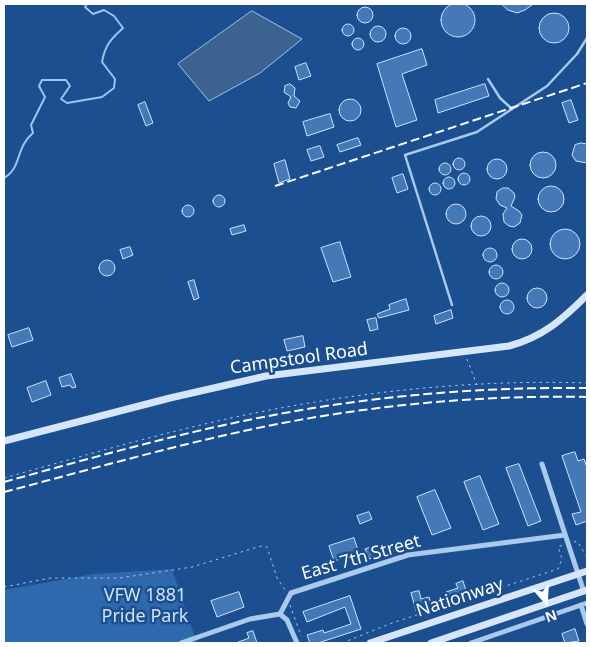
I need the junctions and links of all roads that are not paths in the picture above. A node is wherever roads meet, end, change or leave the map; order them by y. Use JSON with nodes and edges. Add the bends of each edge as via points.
{"nodes":[{"id":1,"x":587,"y":38,"type":"edge"},
{"id":2,"x":488,"y":79,"type":"dead end"},
{"id":3,"x":511,"y":108,"type":"junction"},
{"id":4,"x":587,"y":295,"type":"edge"},
{"id":5,"x":452,"y":305,"type":"dead end"},
{"id":6,"x":4,"y":441,"type":"edge"},
{"id":7,"x":542,"y":464,"type":"dead end"},
{"id":8,"x":565,"y":535,"type":"junction"},
{"id":9,"x":587,"y":571,"type":"edge"},
{"id":10,"x":578,"y":574,"type":"junction"},
{"id":11,"x":586,"y":591,"type":"edge"},
{"id":12,"x":587,"y":603,"type":"edge"},
{"id":13,"x":581,"y":605,"type":"junction"},
{"id":14,"x":280,"y":614,"type":"junction"},
{"id":15,"x":587,"y":624,"type":"edge"},
{"id":16,"x":492,"y":636,"type":"junction"},
{"id":17,"x":181,"y":643,"type":"edge"},
{"id":18,"x":297,"y":643,"type":"edge"},
{"id":19,"x":370,"y":643,"type":"edge"},
{"id":20,"x":431,"y":643,"type":"edge"},
{"id":21,"x":471,"y":643,"type":"edge"},
{"id":22,"x":494,"y":643,"type":"edge"}],
"edges":[{"from":1,"to":3,"type":"lane","via":[[577,54],[547,86]]},
{"from":2,"to":3,"type":"lane"},
{"from":3,"to":5,"type":"lane","via":[[477,132],[405,156]]},
{"from":4,"to":6,"type":"main road","name":"Campstool Road","via":[[554,326],[528,341],[495,350],[266,376]]},
{"from":7,"to":8,"type":"street"},
{"from":8,"to":10,"type":"street"},
{"from":8,"to":14,"type":"street","name":"East 7th Street","via":[[408,555],[291,593]]},
{"from":9,"to":10,"type":"main road","name":"Nationway"},
{"from":10,"to":11,"type":"street"},
{"from":10,"to":19,"type":"main road","name":"Nationway"},
{"from":11,"to":20,"type":"main road","name":"Nationway"},
{"from":12,"to":13,"type":"street"},
{"from":13,"to":15,"type":"street"},
{"from":13,"to":16,"type":"street"},
{"from":14,"to":17,"type":"street","via":[[250,619]]},
{"from":14,"to":18,"type":"street","via":[[287,620]]},
{"from":16,"to":21,"type":"street"},
{"from":16,"to":22,"type":"street"}]}
